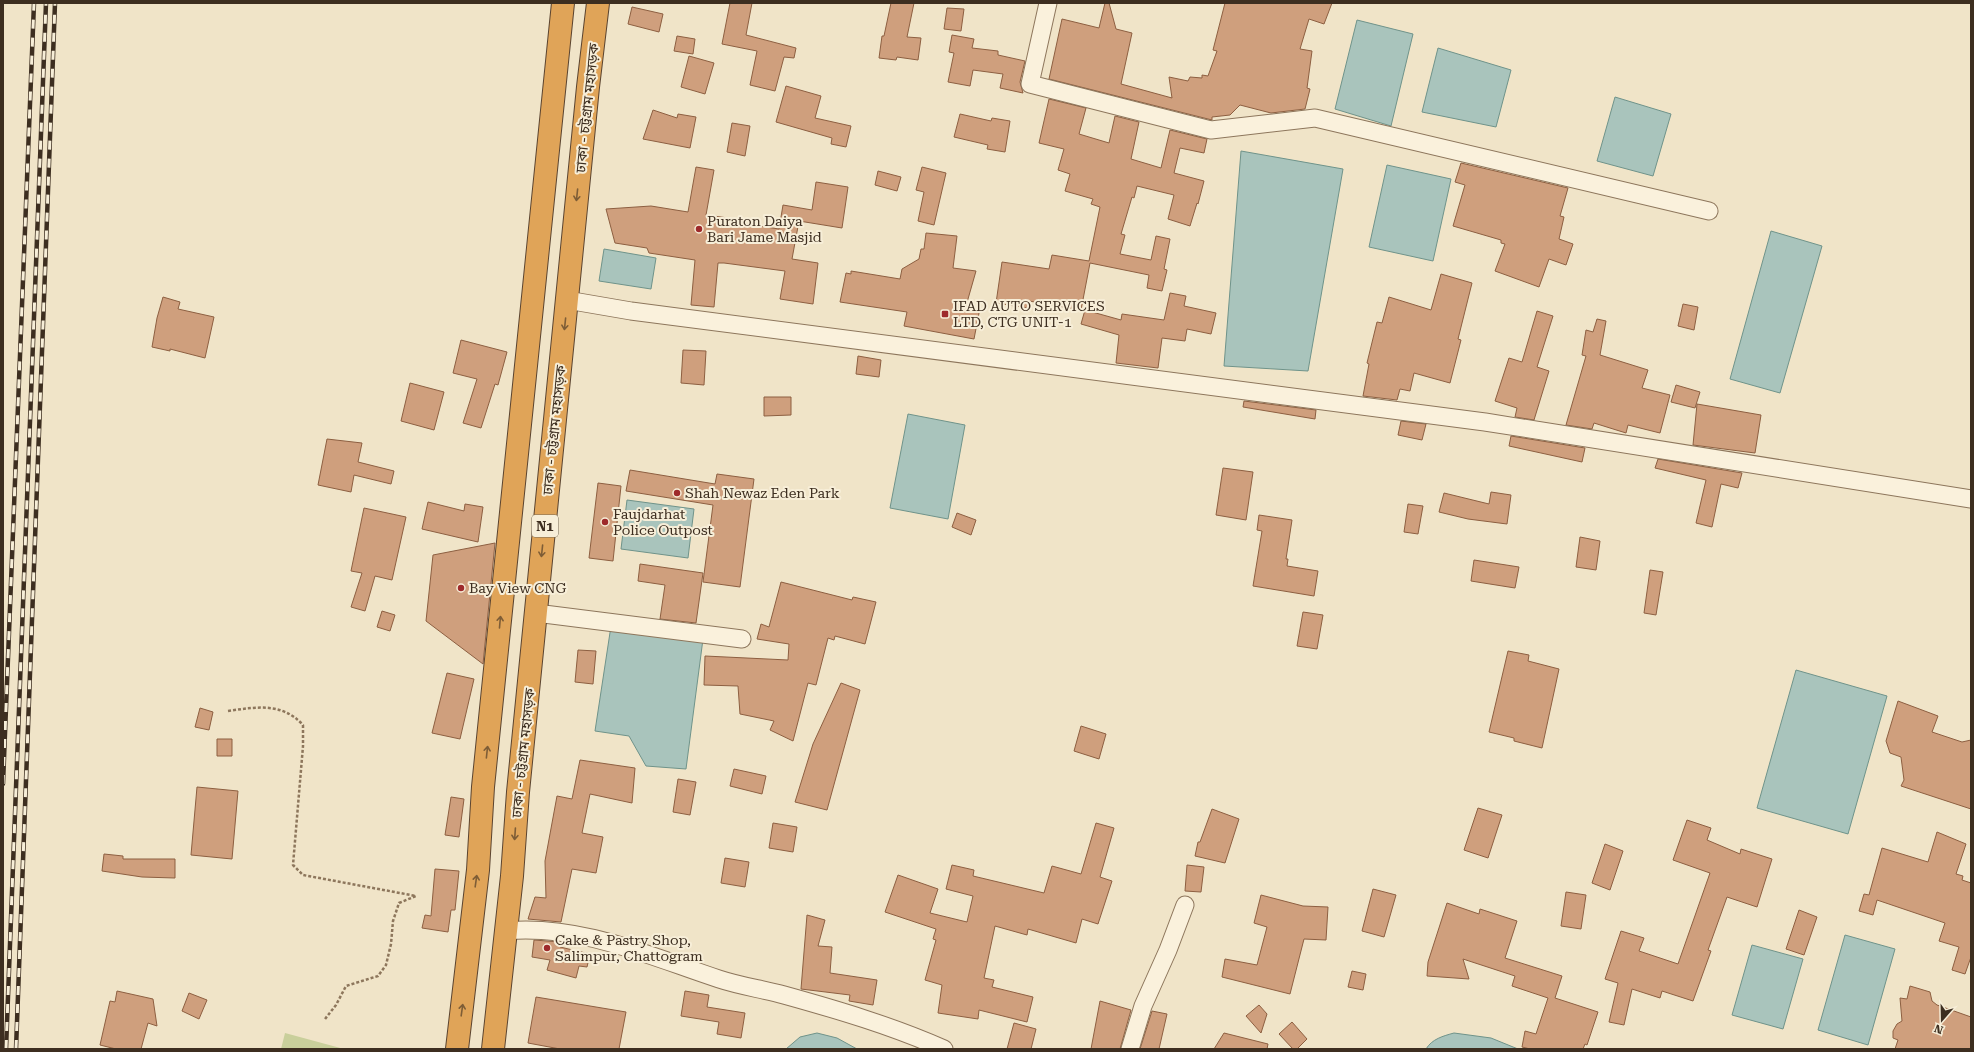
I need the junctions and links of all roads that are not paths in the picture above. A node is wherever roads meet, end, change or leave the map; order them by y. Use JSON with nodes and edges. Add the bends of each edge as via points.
{"nodes":[{"id":1,"x":563,"y":3,"type":"edge"},
{"id":2,"x":598,"y":3,"type":"edge"},
{"id":3,"x":1048,"y":3,"type":"edge"},
{"id":4,"x":1709,"y":211,"type":"dead end"},
{"id":5,"x":567,"y":300,"type":"junction"},
{"id":6,"x":1971,"y":499,"type":"edge"},
{"id":7,"x":536,"y":613,"type":"junction"},
{"id":8,"x":742,"y":639,"type":"dead end"},
{"id":9,"x":1185,"y":905,"type":"dead end"},
{"id":10,"x":505,"y":932,"type":"junction"},
{"id":11,"x":458,"y":1049,"type":"edge"},
{"id":12,"x":493,"y":1049,"type":"edge"},
{"id":13,"x":944,"y":1049,"type":"edge"},
{"id":14,"x":1130,"y":1049,"type":"edge"}],
"edges":[{"from":11,"to":1,"type":"highway","one_way":true,"via":[[478,870],[483,787]]},
{"from":2,"to":5,"type":"highway","name":"ঢাকা - চট্টগ্রাম মহাসড়ক","number":"N1","one_way":true},
{"from":3,"to":4,"type":"street","via":[[1030,84],[1211,130],[1315,118]]},
{"from":5,"to":6,"type":"street","via":[[638,312],[1486,422]]},
{"from":5,"to":7,"type":"highway","name":"ঢাকা - চট্টগ্রাম মহাসড়ক","number":"N1","one_way":true},
{"from":7,"to":8,"type":"street"},
{"from":7,"to":10,"type":"highway","name":"ঢাকা - চট্টগ্রাম মহাসড়ক","number":"N1","one_way":true},
{"from":9,"to":14,"type":"street","via":[[1143,1006]]},
{"from":10,"to":12,"type":"highway","name":"ঢাকা - চট্টগ্রাম মহাসড়ক","number":"N1"},
{"from":10,"to":13,"type":"street","via":[[530,929],[555,931],[605,941],[720,979],[903,1031]]}]}
